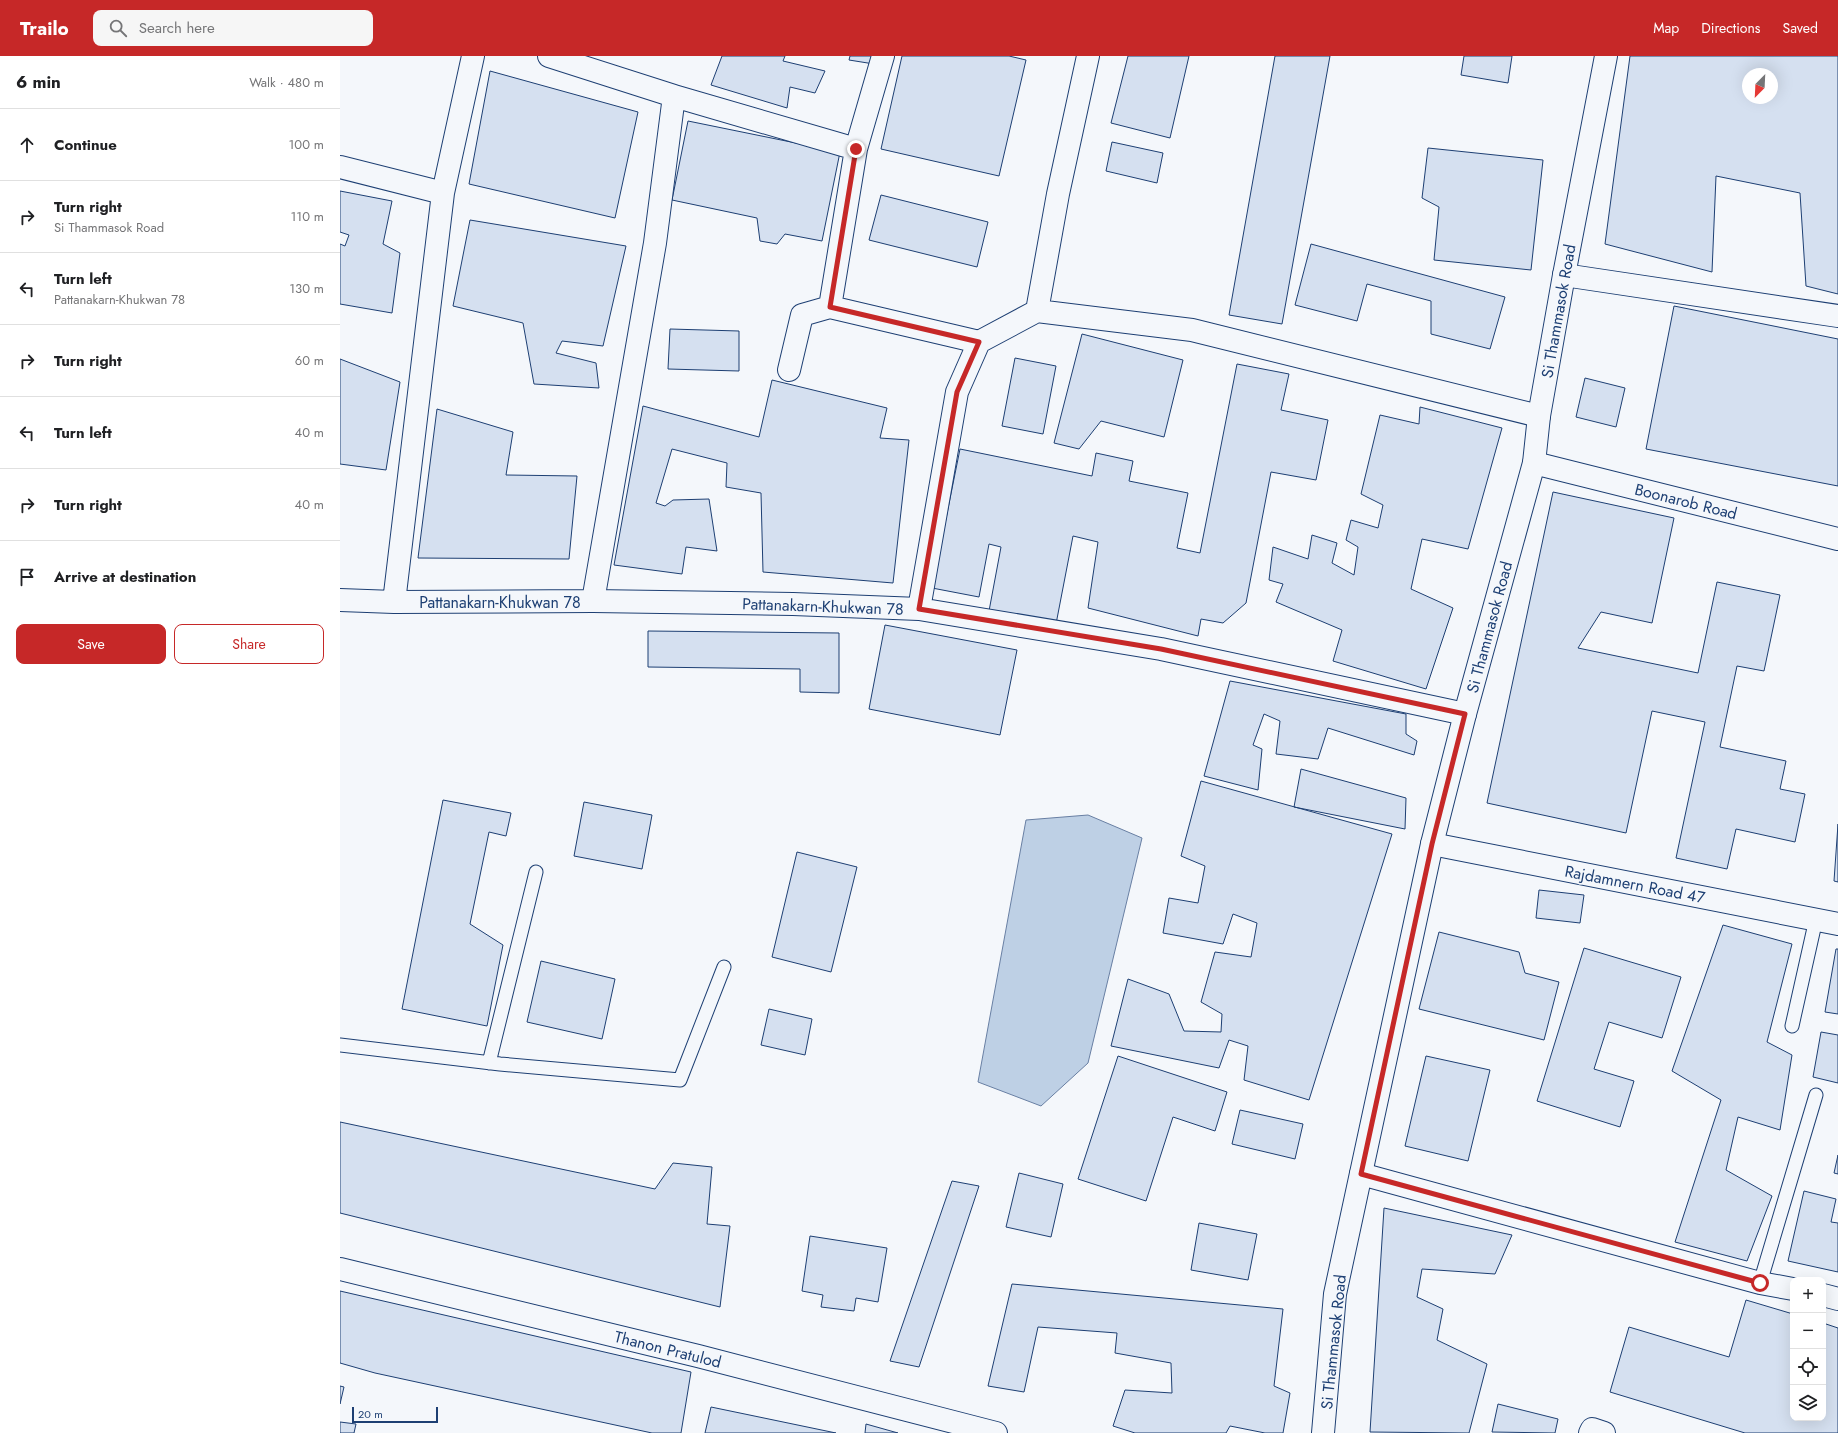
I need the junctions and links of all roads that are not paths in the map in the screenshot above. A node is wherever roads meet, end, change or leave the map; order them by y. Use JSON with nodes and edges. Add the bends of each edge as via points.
{"nodes":[{"id":1,"x":472,"y":56,"type":"edge"},
{"id":2,"x":549,"y":56,"type":"edge"},
{"id":3,"x":883,"y":56,"type":"edge"},
{"id":4,"x":1088,"y":56,"type":"edge"},
{"id":5,"x":1606,"y":56,"type":"edge"},
{"id":6,"x":674,"y":96,"type":"junction"},
{"id":7,"x":856,"y":149,"type":"junction"},
{"id":8,"x":340,"y":168,"type":"edge"},
{"id":9,"x":443,"y":193,"type":"junction"},
{"id":10,"x":1564,"y":274,"type":"junction"},
{"id":11,"x":830,"y":307,"type":"junction"},
{"id":12,"x":1037,"y":311,"type":"junction"},
{"id":13,"x":1838,"y":316,"type":"edge"},
{"id":14,"x":979,"y":342,"type":"junction"},
{"id":15,"x":789,"y":370,"type":"dead end"},
{"id":16,"x":1539,"y":416,"type":"junction"},
{"id":17,"x":1534,"y":462,"type":"junction"},
{"id":18,"x":1838,"y":539,"type":"edge"},
{"id":19,"x":340,"y":600,"type":"edge"},
{"id":20,"x":593,"y":601,"type":"junction"},
{"id":21,"x":394,"y":602,"type":"junction"},
{"id":22,"x":919,"y":609,"type":"junction"},
{"id":23,"x":1465,"y":714,"type":"junction"},
{"id":24,"x":1432,"y":844,"type":"junction"},
{"id":25,"x":536,"y":872,"type":"dead end"},
{"id":26,"x":1816,"y":920,"type":"junction"},
{"id":27,"x":1838,"y":924,"type":"edge"},
{"id":28,"x":724,"y":967,"type":"dead end"},
{"id":29,"x":1792,"y":1026,"type":"dead end"},
{"id":30,"x":340,"y":1045,"type":"edge"},
{"id":31,"x":489,"y":1063,"type":"junction"},
{"id":32,"x":1816,"y":1095,"type":"dead end"},
{"id":33,"x":1361,"y":1174,"type":"junction"},
{"id":34,"x":340,"y":1269,"type":"edge"},
{"id":35,"x":1760,"y":1283,"type":"junction"},
{"id":36,"x":1790,"y":1288,"type":"edge"},
{"id":37,"x":1826,"y":1296,"type":"edge"},
{"id":38,"x":1838,"y":1298,"type":"edge"},
{"id":39,"x":996,"y":1433,"type":"edge"},
{"id":40,"x":1323,"y":1433,"type":"edge"},
{"id":41,"x":1590,"y":1433,"type":"edge"},
{"id":42,"x":1604,"y":1433,"type":"edge"}],
"edges":[{"from":1,"to":9,"type":"street"},
{"from":2,"to":6,"type":"street"},
{"from":3,"to":7,"type":"street"},
{"from":4,"to":12,"type":"street","via":[[1058,194]]},
{"from":5,"to":10,"type":"street","name":"Si Thammasok Road"},
{"from":6,"to":7,"type":"street"},
{"from":6,"to":20,"type":"street","via":[[655,242]]},
{"from":7,"to":11,"type":"street"},
{"from":8,"to":9,"type":"street"},
{"from":9,"to":21,"type":"street"},
{"from":10,"to":13,"type":"street"},
{"from":10,"to":16,"type":"street","name":"Si Thammasok Road"},
{"from":11,"to":14,"type":"street"},
{"from":11,"to":15,"type":"street","via":[[802,315]]},
{"from":12,"to":14,"type":"street"},
{"from":12,"to":16,"type":"street","via":[[1192,330]]},
{"from":14,"to":22,"type":"street","via":[[957,392]]},
{"from":16,"to":17,"type":"street","name":"Si Thammasok Road"},
{"from":17,"to":18,"type":"street","name":"Boonarob Road"},
{"from":17,"to":23,"type":"street","name":"Si Thammasok Road"},
{"from":19,"to":21,"type":"street","name":"Pattanakarn-Khukwan 78"},
{"from":20,"to":21,"type":"street","name":"Pattanakarn-Khukwan 78"},
{"from":20,"to":22,"type":"street","name":"Pattanakarn-Khukwan 78"},
{"from":22,"to":23,"type":"street","name":"Pattanakarn-Khukwan 78","via":[[1161,649]]},
{"from":23,"to":24,"type":"street","name":"Si Thammasok Road"},
{"from":24,"to":26,"type":"street","name":"Rajdamnern Road 47"},
{"from":24,"to":33,"type":"street","name":"Si Thammasok Road"},
{"from":25,"to":31,"type":"lane"},
{"from":26,"to":27,"type":"street","name":"Rajdamnern Road 47"},
{"from":26,"to":29,"type":"lane"},
{"from":28,"to":31,"type":"lane","via":[[680,1080]]},
{"from":30,"to":31,"type":"lane"},
{"from":32,"to":35,"type":"lane"},
{"from":33,"to":35,"type":"street"},
{"from":33,"to":40,"type":"street","name":"Si Thammasok Road","via":[[1335,1294]]},
{"from":34,"to":39,"type":"street","name":"Thanon Pratulod","via":[[691,1354]]},
{"from":35,"to":36,"type":"street"},
{"from":37,"to":38,"type":"street"},
{"from":41,"to":42,"type":"street","via":[[1592,1429]]}]}
